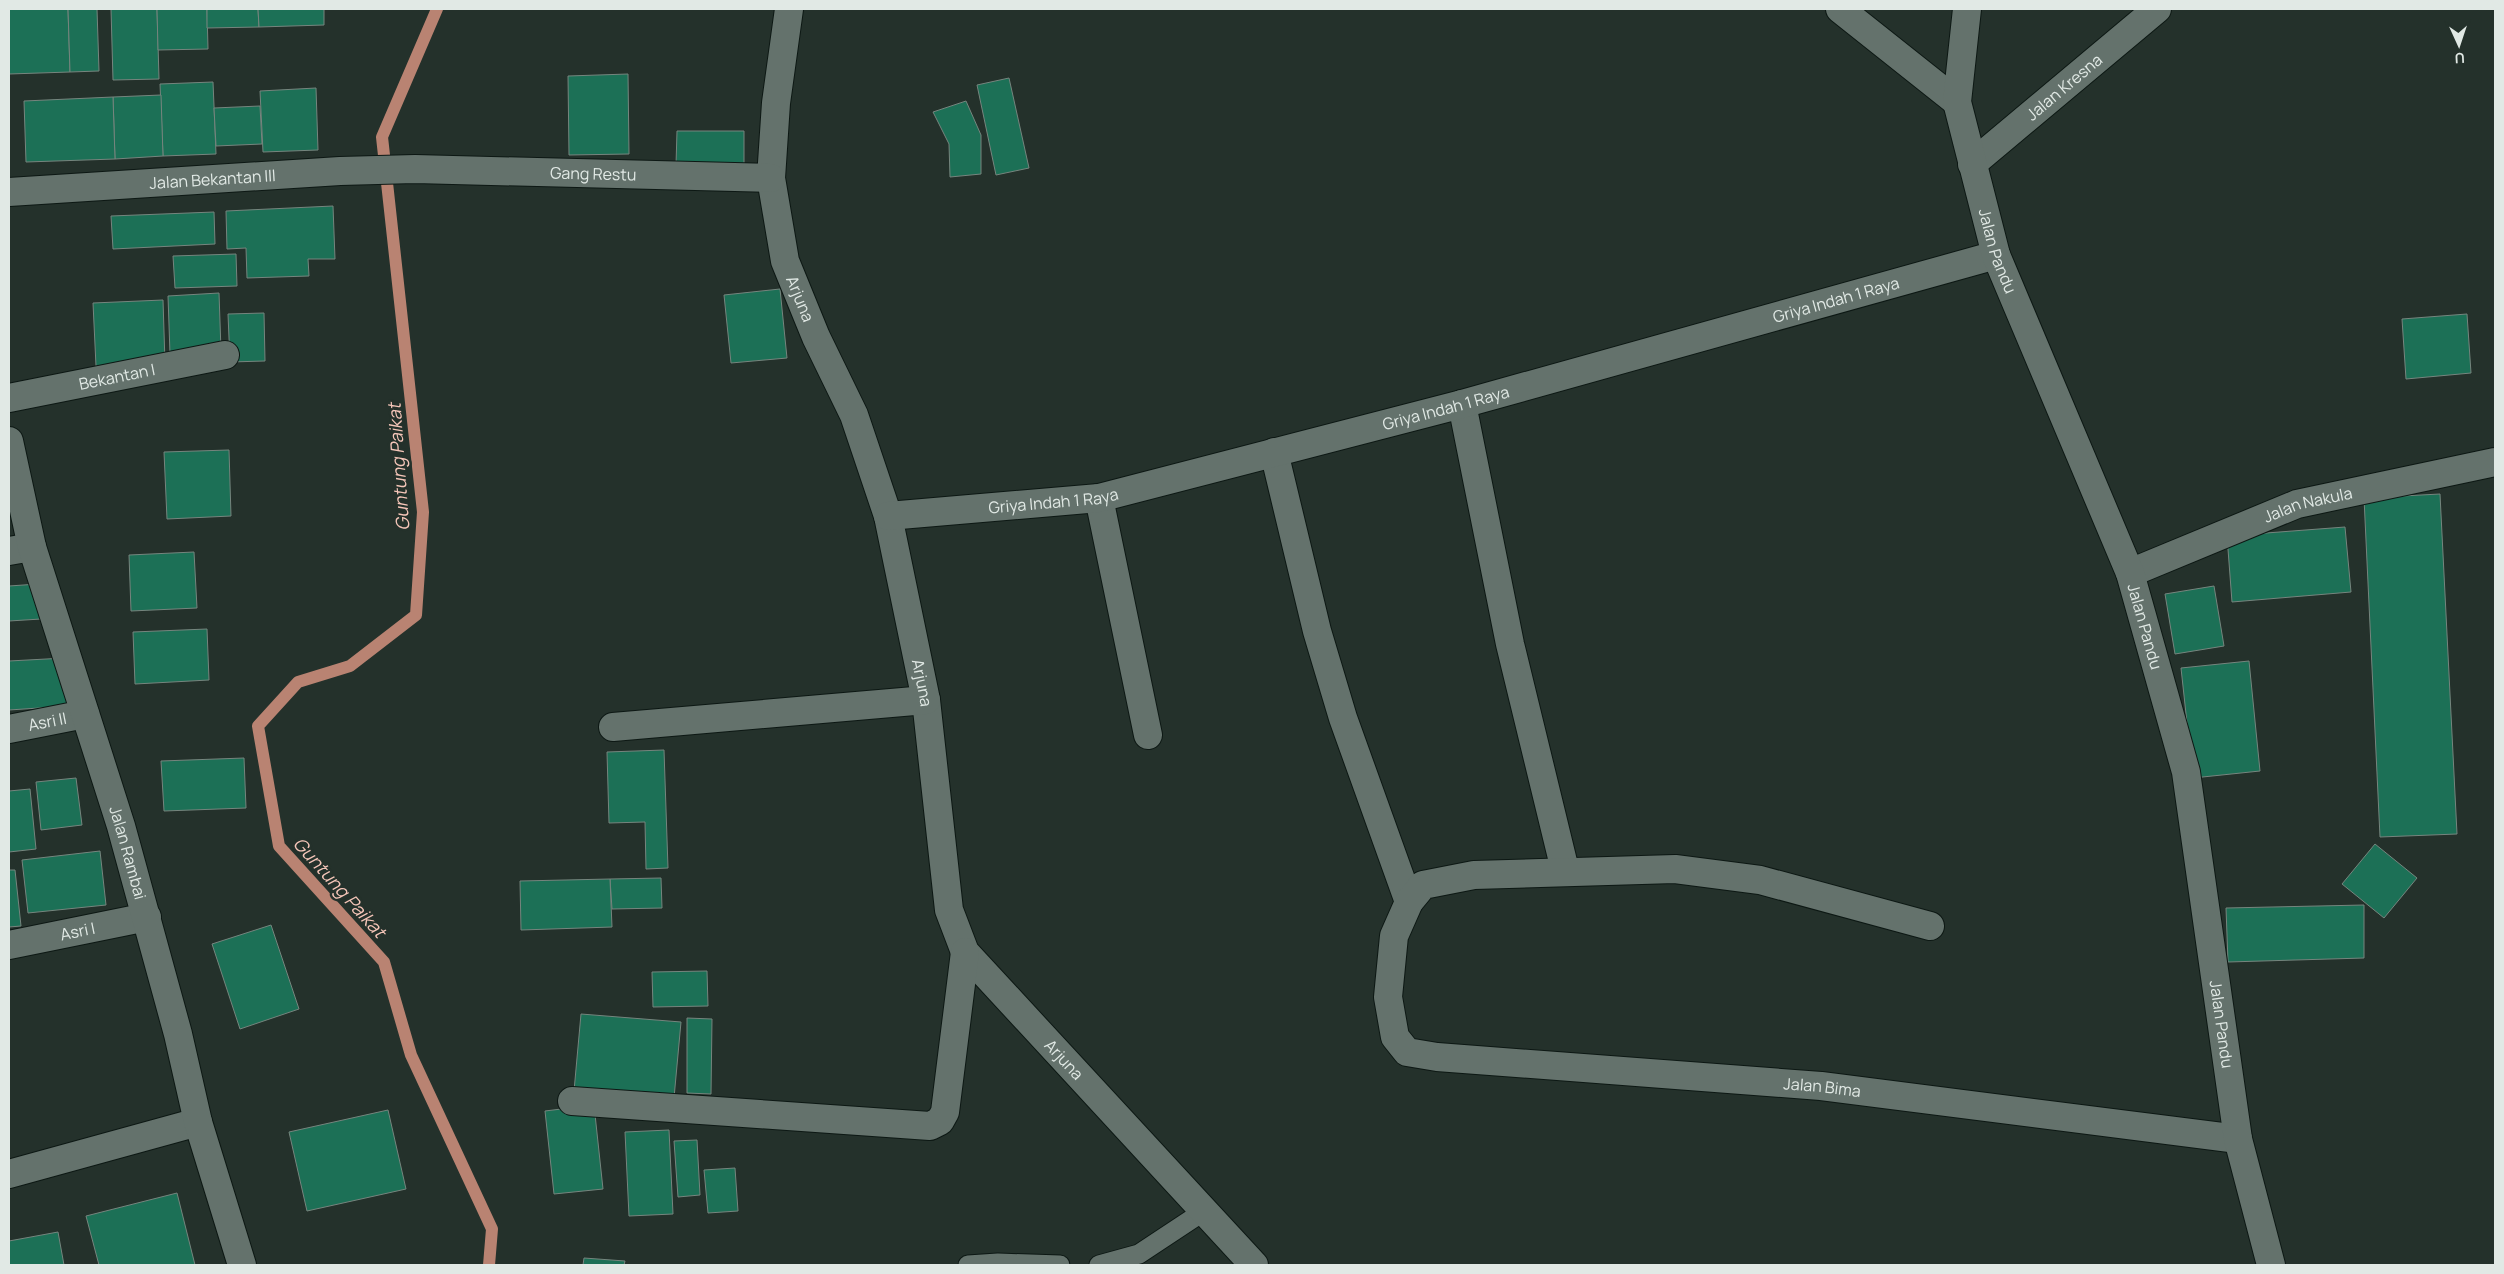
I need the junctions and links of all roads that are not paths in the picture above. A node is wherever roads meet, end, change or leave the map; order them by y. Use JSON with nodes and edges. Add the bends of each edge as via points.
{"nodes":[{"id":1,"x":789,"y":9,"type":"edge"},
{"id":2,"x":1840,"y":9,"type":"edge"},
{"id":3,"x":1967,"y":9,"type":"edge"},
{"id":4,"x":2157,"y":9,"type":"edge"},
{"id":5,"x":1957,"y":102,"type":"junction"},
{"id":6,"x":1972,"y":164,"type":"junction"},
{"id":7,"x":415,"y":169,"type":"joint"},
{"id":8,"x":771,"y":178,"type":"junction"},
{"id":9,"x":9,"y":192,"type":"edge"},
{"id":10,"x":1996,"y":255,"type":"junction"},
{"id":11,"x":225,"y":355,"type":"dead end"},
{"id":12,"x":9,"y":398,"type":"edge"},
{"id":13,"x":1462,"y":404,"type":"junction"},
{"id":14,"x":9,"y":441,"type":"edge"},
{"id":15,"x":1274,"y":452,"type":"junction"},
{"id":16,"x":2495,"y":462,"type":"edge"},
{"id":17,"x":1099,"y":498,"type":"junction"},
{"id":18,"x":888,"y":516,"type":"junction"},
{"id":19,"x":20,"y":549,"type":"edge"},
{"id":20,"x":2130,"y":574,"type":"junction"},
{"id":21,"x":926,"y":700,"type":"junction"},
{"id":22,"x":85,"y":714,"type":"junction"},
{"id":23,"x":613,"y":727,"type":"dead end"},
{"id":24,"x":9,"y":729,"type":"edge"},
{"id":25,"x":1148,"y":735,"type":"dead end"},
{"id":26,"x":1565,"y":870,"type":"junction"},
{"id":27,"x":1409,"y":902,"type":"junction"},
{"id":28,"x":147,"y":917,"type":"junction"},
{"id":29,"x":1930,"y":926,"type":"dead end"},
{"id":30,"x":9,"y":945,"type":"edge"},
{"id":31,"x":965,"y":952,"type":"junction"},
{"id":32,"x":572,"y":1101,"type":"dead end"},
{"id":33,"x":198,"y":1122,"type":"junction"},
{"id":34,"x":2238,"y":1140,"type":"junction"},
{"id":35,"x":9,"y":1174,"type":"edge"},
{"id":36,"x":1204,"y":1211,"type":"junction"},
{"id":37,"x":242,"y":1265,"type":"edge"},
{"id":38,"x":968,"y":1265,"type":"edge"},
{"id":39,"x":1060,"y":1265,"type":"edge"},
{"id":40,"x":1099,"y":1265,"type":"edge"},
{"id":41,"x":1254,"y":1265,"type":"edge"},
{"id":42,"x":2271,"y":1265,"type":"edge"}],
"edges":[{"from":1,"to":8,"type":"street","name":"Arjuna","via":[[776,103]]},
{"from":2,"to":5,"type":"street"},
{"from":3,"to":5,"type":"street","name":"Jalan Pandu"},
{"from":4,"to":6,"type":"street","name":"Jalan Kresna"},
{"from":5,"to":6,"type":"street","name":"Jalan Pandu"},
{"from":6,"to":10,"type":"street","name":"Jalan Pandu"},
{"from":7,"to":8,"type":"street","name":"Gang Restu"},
{"from":7,"to":9,"type":"street","name":"Jalan Bekantan III"},
{"from":8,"to":18,"type":"street","name":"Arjuna","via":[[784,261],[854,415]]},
{"from":10,"to":13,"type":"street","name":"Griya Indah 1 Raya"},
{"from":10,"to":20,"type":"street","name":"Jalan Pandu"},
{"from":11,"to":12,"type":"street","name":"Bekantan I"},
{"from":13,"to":15,"type":"street","name":"Griya Indah 1 Raya"},
{"from":13,"to":26,"type":"street","via":[[1510,644]]},
{"from":14,"to":19,"type":"street","name":"Jalan Rambai"},
{"from":15,"to":17,"type":"street","name":"Griya Indah 1 Raya"},
{"from":15,"to":27,"type":"street","via":[[1317,631],[1343,718]]},
{"from":16,"to":20,"type":"street","name":"Jalan Nakula","via":[[2296,504]]},
{"from":17,"to":18,"type":"street","name":"Griya Indah 1 Raya"},
{"from":17,"to":25,"type":"street"},
{"from":18,"to":21,"type":"street","name":"Arjuna"},
{"from":19,"to":22,"type":"street","name":"Jalan Rambai"},
{"from":20,"to":34,"type":"street","name":"Jalan Pandu","via":[[2186,772]]},
{"from":21,"to":23,"type":"street"},
{"from":21,"to":31,"type":"street","name":"Arjuna","via":[[949,910]]},
{"from":22,"to":24,"type":"street","name":"Asri II"},
{"from":22,"to":28,"type":"street","name":"Jalan Rambai"},
{"from":26,"to":27,"type":"street","via":[[1465,876],[1423,885]]},
{"from":26,"to":29,"type":"street","via":[[1675,869],[1760,880]]},
{"from":27,"to":34,"type":"street","name":"Jalan Bima","via":[[1394,936],[1388,997],[1395,1037],[1406,1052],[1821,1086]]},
{"from":28,"to":30,"type":"street","name":"Asri I"},
{"from":28,"to":33,"type":"street","name":"Jalan Rambai"},
{"from":31,"to":32,"type":"street","via":[[944,1112],[940,1121],[930,1126]]},
{"from":31,"to":36,"type":"street","name":"Arjuna"},
{"from":33,"to":35,"type":"street"},
{"from":33,"to":37,"type":"street","name":"Jalan Rambai"},
{"from":34,"to":42,"type":"street","name":"Jalan Pandu"},
{"from":36,"to":40,"type":"lane","via":[[1139,1254]]},
{"from":36,"to":41,"type":"street","name":"Arjuna"},
{"from":38,"to":39,"type":"lane"}]}
